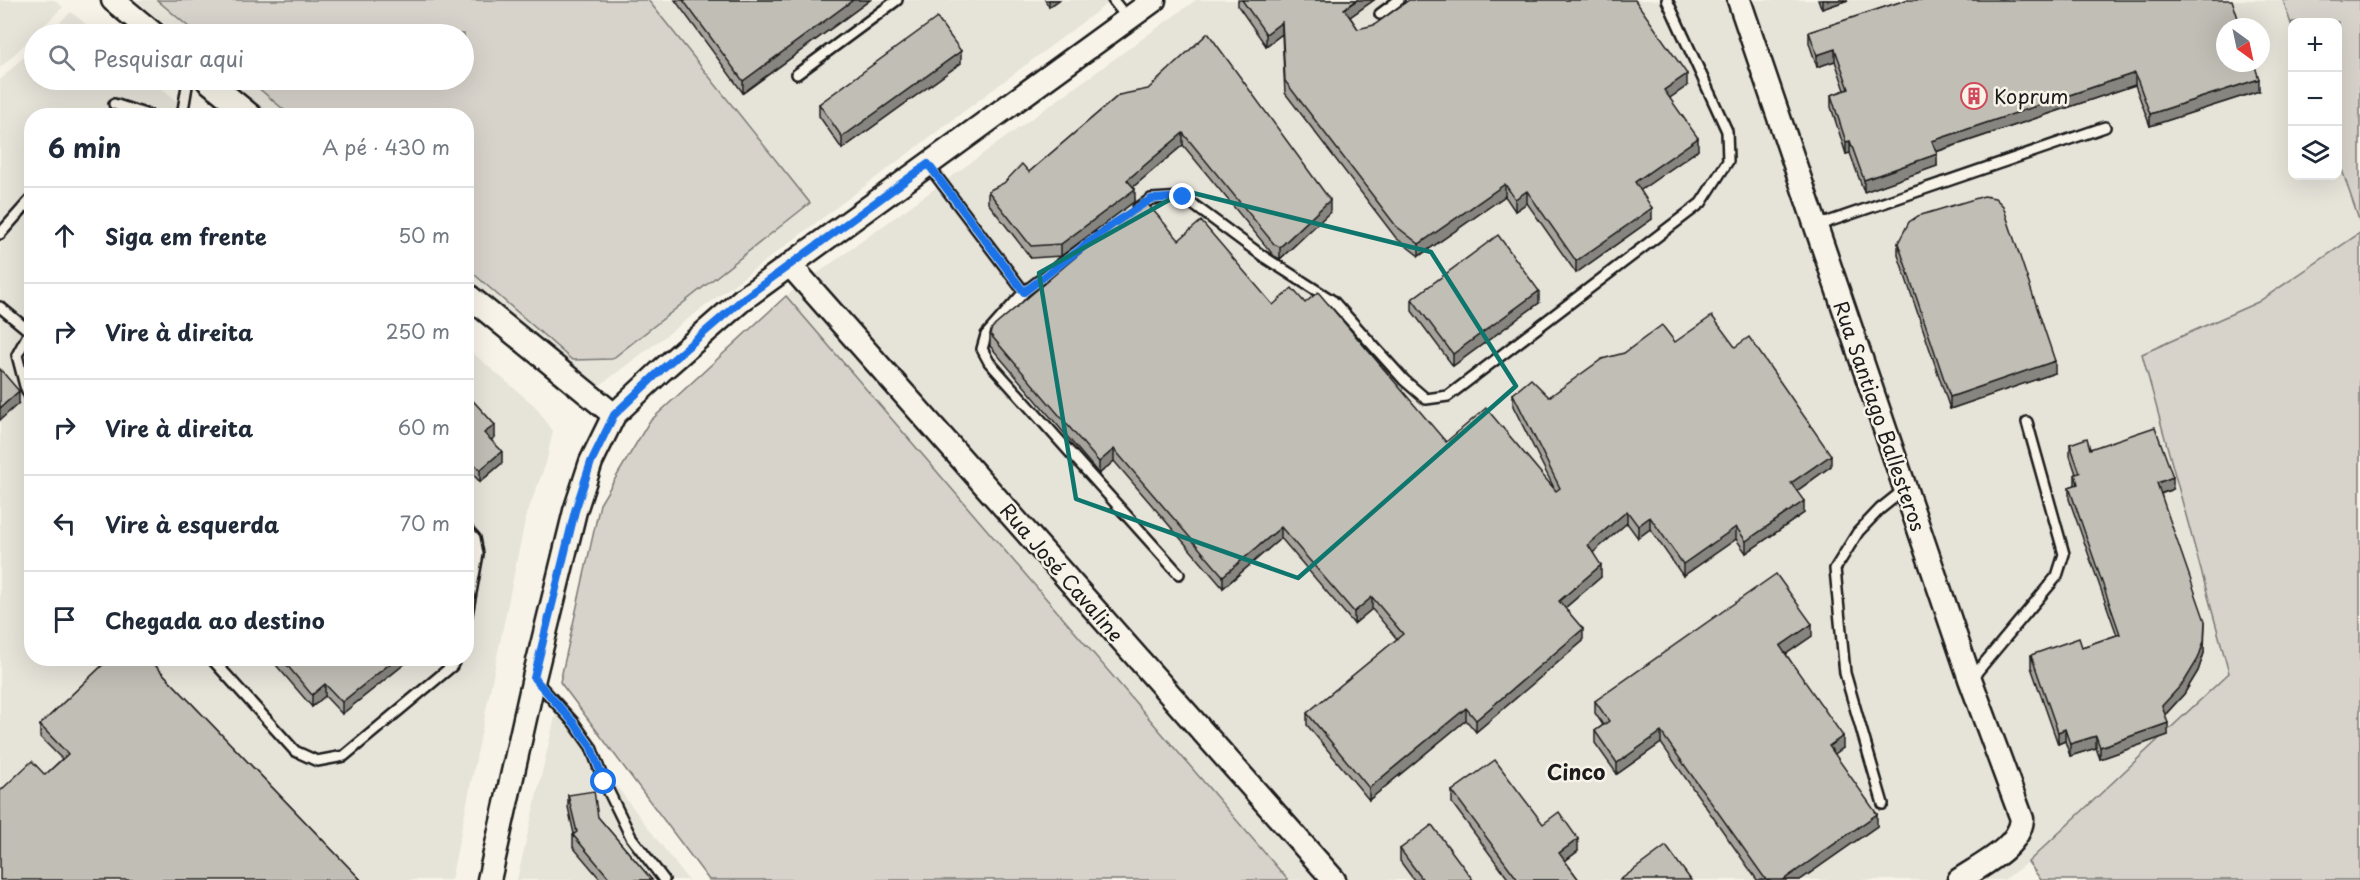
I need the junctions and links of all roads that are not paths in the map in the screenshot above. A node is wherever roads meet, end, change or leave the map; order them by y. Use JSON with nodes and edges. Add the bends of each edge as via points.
{"nodes":[{"id":1,"x":114,"y":0,"type":"edge"},
{"id":2,"x":897,"y":0,"type":"edge"},
{"id":3,"x":1113,"y":0,"type":"edge"},
{"id":4,"x":1154,"y":0,"type":"edge"},
{"id":5,"x":1399,"y":0,"type":"edge"},
{"id":6,"x":1667,"y":0,"type":"edge"},
{"id":7,"x":1739,"y":0,"type":"edge"},
{"id":8,"x":1380,"y":14,"type":"dead end"},
{"id":9,"x":1128,"y":19,"type":"junction"},
{"id":10,"x":142,"y":24,"type":"edge"},
{"id":11,"x":797,"y":74,"type":"dead end"},
{"id":12,"x":186,"y":90,"type":"edge"},
{"id":13,"x":219,"y":90,"type":"edge"},
{"id":14,"x":114,"y":104,"type":"dead end"},
{"id":15,"x":127,"y":108,"type":"edge"},
{"id":16,"x":183,"y":108,"type":"edge"},
{"id":17,"x":241,"y":108,"type":"edge"},
{"id":18,"x":2105,"y":127,"type":"dead end"},
{"id":19,"x":928,"y":164,"type":"junction"},
{"id":20,"x":1132,"y":212,"type":"edge"},
{"id":21,"x":24,"y":213,"type":"edge"},
{"id":22,"x":1816,"y":226,"type":"junction"},
{"id":23,"x":1104,"y":231,"type":"edge"},
{"id":24,"x":0,"y":234,"type":"edge"},
{"id":25,"x":790,"y":265,"type":"junction"},
{"id":26,"x":1024,"y":292,"type":"junction"},
{"id":27,"x":474,"y":301,"type":"edge"},
{"id":28,"x":0,"y":307,"type":"edge"},
{"id":29,"x":24,"y":324,"type":"edge"},
{"id":30,"x":24,"y":340,"type":"edge"},
{"id":31,"x":24,"y":382,"type":"edge"},
{"id":32,"x":614,"y":415,"type":"junction"},
{"id":33,"x":2027,"y":422,"type":"dead end"},
{"id":34,"x":1905,"y":489,"type":"junction"},
{"id":35,"x":474,"y":537,"type":"edge"},
{"id":36,"x":1179,"y":574,"type":"dead end"},
{"id":37,"x":474,"y":576,"type":"edge"},
{"id":38,"x":218,"y":666,"type":"edge"},
{"id":39,"x":452,"y":666,"type":"edge"},
{"id":40,"x":534,"y":678,"type":"junction"},
{"id":41,"x":1970,"y":679,"type":"junction"},
{"id":42,"x":1883,"y":804,"type":"dead end"},
{"id":43,"x":489,"y":880,"type":"edge"},
{"id":44,"x":664,"y":880,"type":"edge"},
{"id":45,"x":1334,"y":880,"type":"edge"},
{"id":46,"x":1959,"y":880,"type":"edge"}],
"edges":[{"from":1,"to":10,"type":"street"},
{"from":2,"to":11,"type":"lane"},
{"from":3,"to":9,"type":"lane"},
{"from":4,"to":9,"type":"street"},
{"from":5,"to":8,"type":"lane"},
{"from":6,"to":20,"type":"lane","via":[[1727,130],[1728,161],[1701,203],[1448,396],[1426,399],[1332,301],[1183,197],[1151,199]]},
{"from":7,"to":22,"type":"street","name":"Rua Santiago Ballesteros"},
{"from":9,"to":19,"type":"street"},
{"from":12,"to":16,"type":"lane"},
{"from":13,"to":17,"type":"street"},
{"from":14,"to":15,"type":"lane"},
{"from":18,"to":22,"type":"lane"},
{"from":19,"to":25,"type":"street"},
{"from":19,"to":26,"type":"lane"},
{"from":21,"to":24,"type":"lane"},
{"from":22,"to":34,"type":"street","name":"Rua Santiago Ballesteros"},
{"from":23,"to":26,"type":"lane"},
{"from":25,"to":32,"type":"street","via":[[734,307]]},
{"from":25,"to":45,"type":"street","name":"Rua José Cavaline"},
{"from":26,"to":36,"type":"lane","via":[[986,335],[982,349],[989,362]]},
{"from":27,"to":32,"type":"street"},
{"from":28,"to":29,"type":"lane"},
{"from":30,"to":31,"type":"lane","via":[[17,355]]},
{"from":32,"to":40,"type":"street","via":[[591,462],[575,511]]},
{"from":33,"to":41,"type":"lane","via":[[2064,554],[2057,576]]},
{"from":34,"to":41,"type":"street","name":"Rua Santiago Ballesteros"},
{"from":34,"to":42,"type":"lane","via":[[1858,532],[1835,569],[1845,673]]},
{"from":35,"to":37,"type":"lane","via":[[478,554]]},
{"from":38,"to":39,"type":"lane","via":[[295,751],[317,761],[344,756]]},
{"from":40,"to":43,"type":"street"},
{"from":40,"to":44,"type":"lane","via":[[591,747],[631,837]]},
{"from":41,"to":46,"type":"street","name":"Rua Santiago Ballesteros","via":[[2022,819],[2022,830],[2013,842]]}]}
